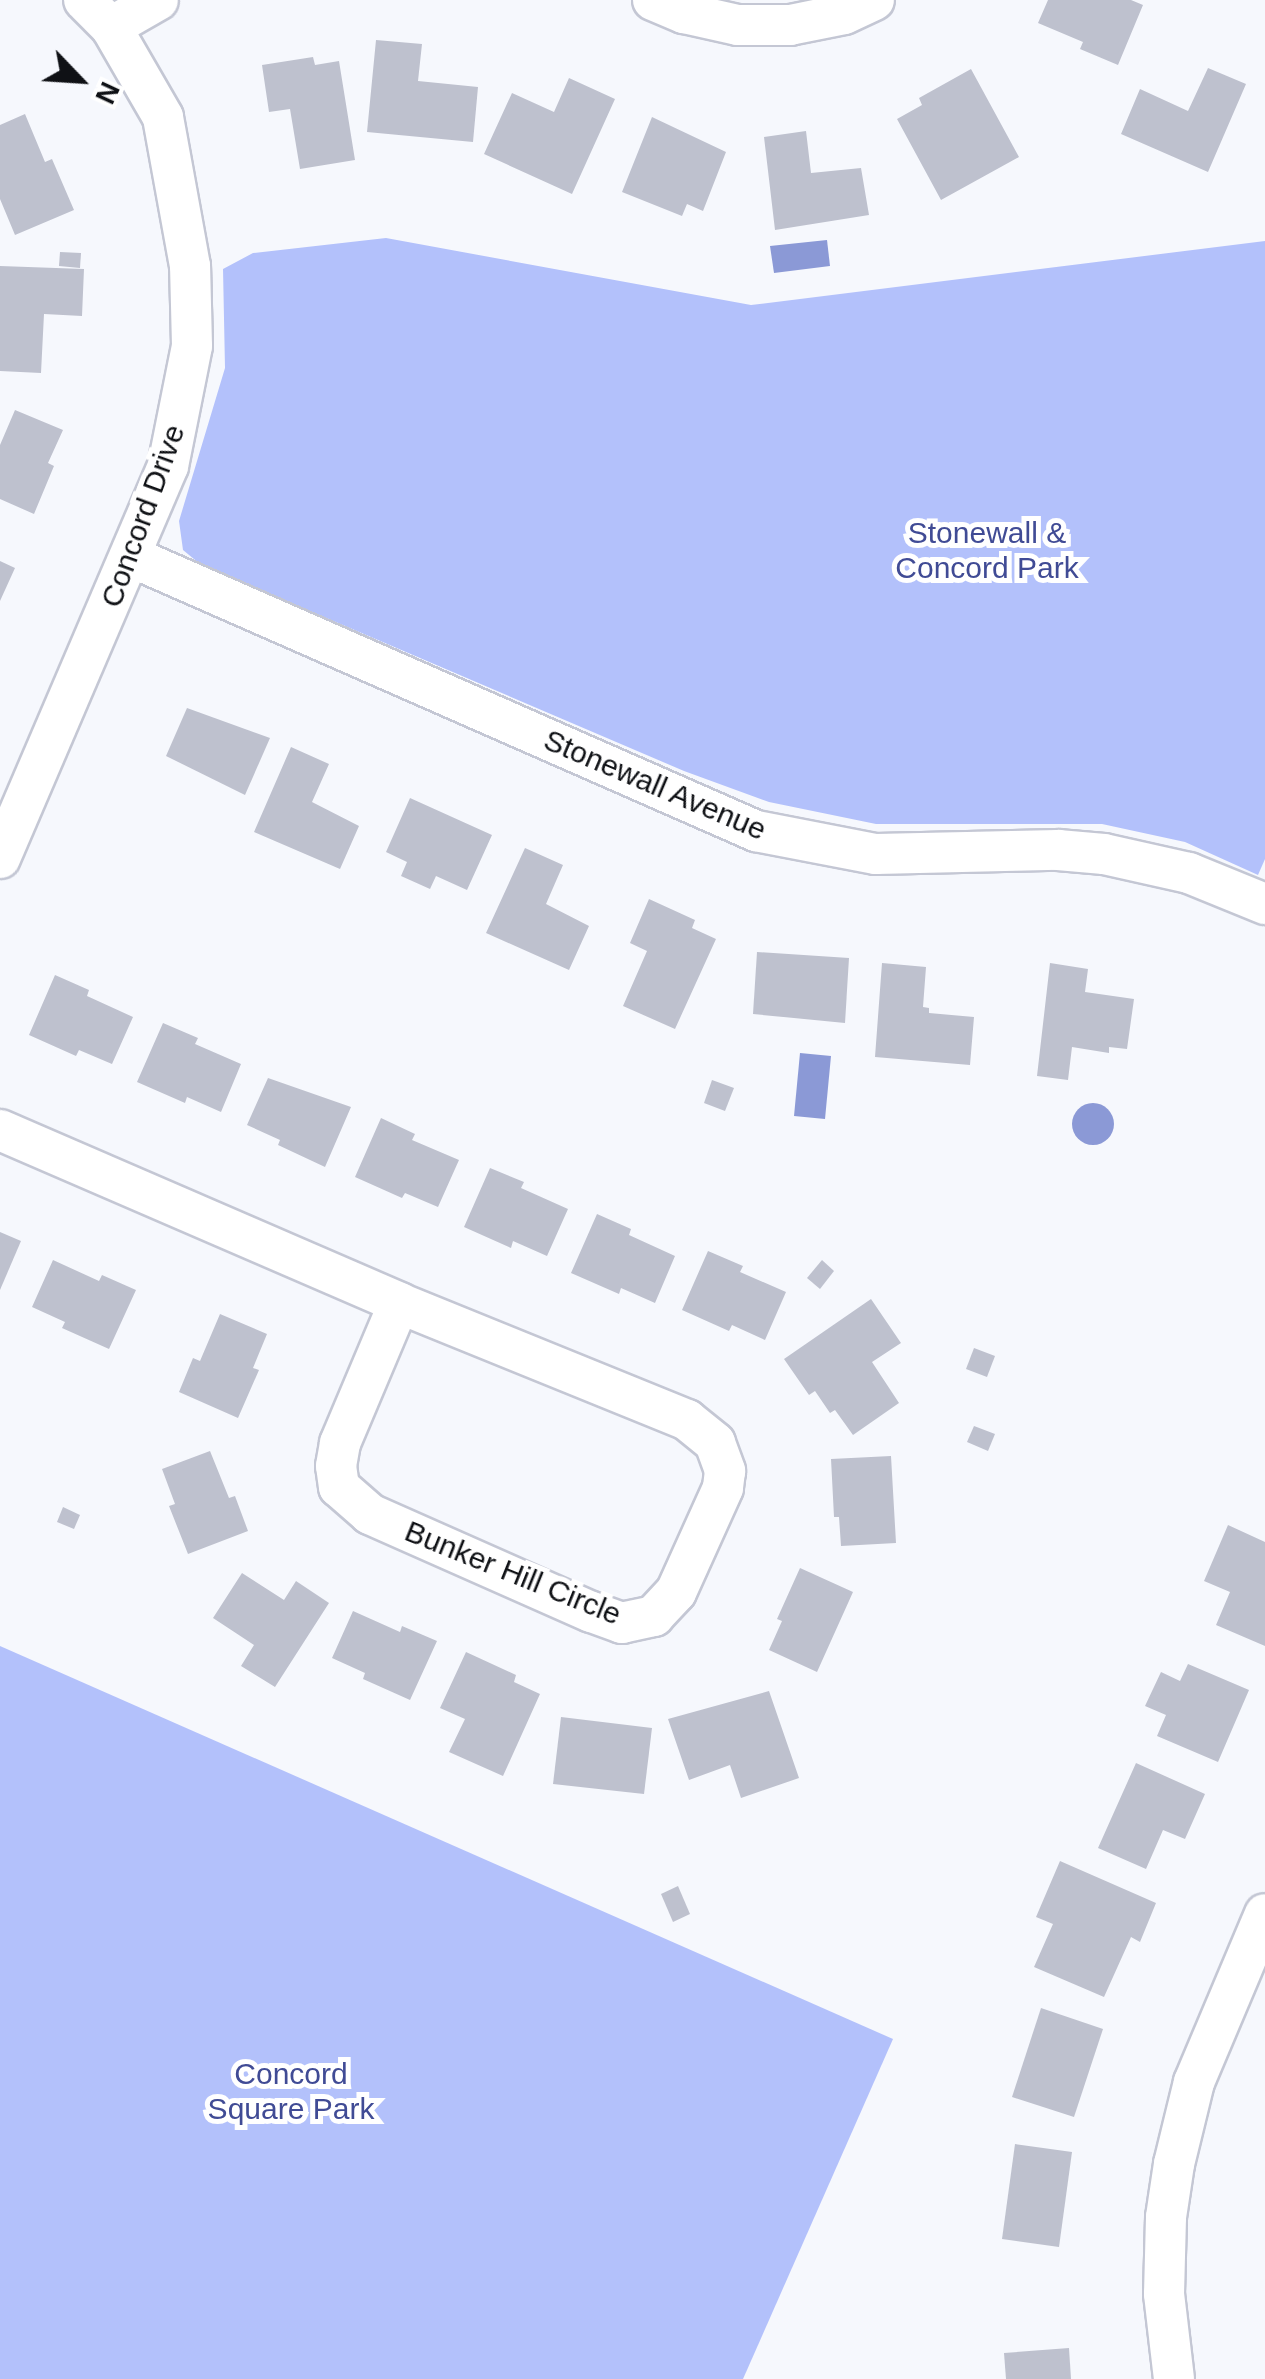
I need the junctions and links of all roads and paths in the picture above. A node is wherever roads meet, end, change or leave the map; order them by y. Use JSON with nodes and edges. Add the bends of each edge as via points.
{"nodes":[{"id":1,"x":158,"y":0,"type":"edge"},
{"id":2,"x":653,"y":0,"type":"edge"},
{"id":3,"x":874,"y":0,"type":"edge"},
{"id":4,"x":97,"y":14,"type":"edge"},
{"id":5,"x":132,"y":556,"type":"junction"},
{"id":6,"x":0,"y":858,"type":"edge"},
{"id":7,"x":1265,"y":904,"type":"edge"},
{"id":8,"x":0,"y":1130,"type":"edge"},
{"id":9,"x":400,"y":1303,"type":"junction"},
{"id":10,"x":1265,"y":1914,"type":"edge"},
{"id":11,"x":1174,"y":2379,"type":"edge"}],
"edges":[{"from":1,"to":4,"type":"street"},
{"from":2,"to":3,"type":"street","via":[[738,24],[790,25]]},
{"from":4,"to":5,"type":"street","name":"Concord Drive","via":[[163,117],[192,312],[178,430]]},
{"from":5,"to":6,"type":"street","name":"Concord Drive"},
{"from":5,"to":7,"type":"street","name":"Stonewall Avenue","via":[[756,831],[876,854],[1104,854],[1189,873]]},
{"from":8,"to":9,"type":"street","name":"Bunker Hill Circle"},
{"from":9,"to":9,"type":"street","name":"Bunker Hill Circle","via":[[340,1443],[339,1488],[370,1514],[591,1612],[622,1623],[654,1616],[676,1592],[722,1488],[725,1470],[715,1443],[687,1420]]},
{"from":10,"to":11,"type":"street","via":[[1194,2082],[1174,2164],[1164,2294]]}]}
